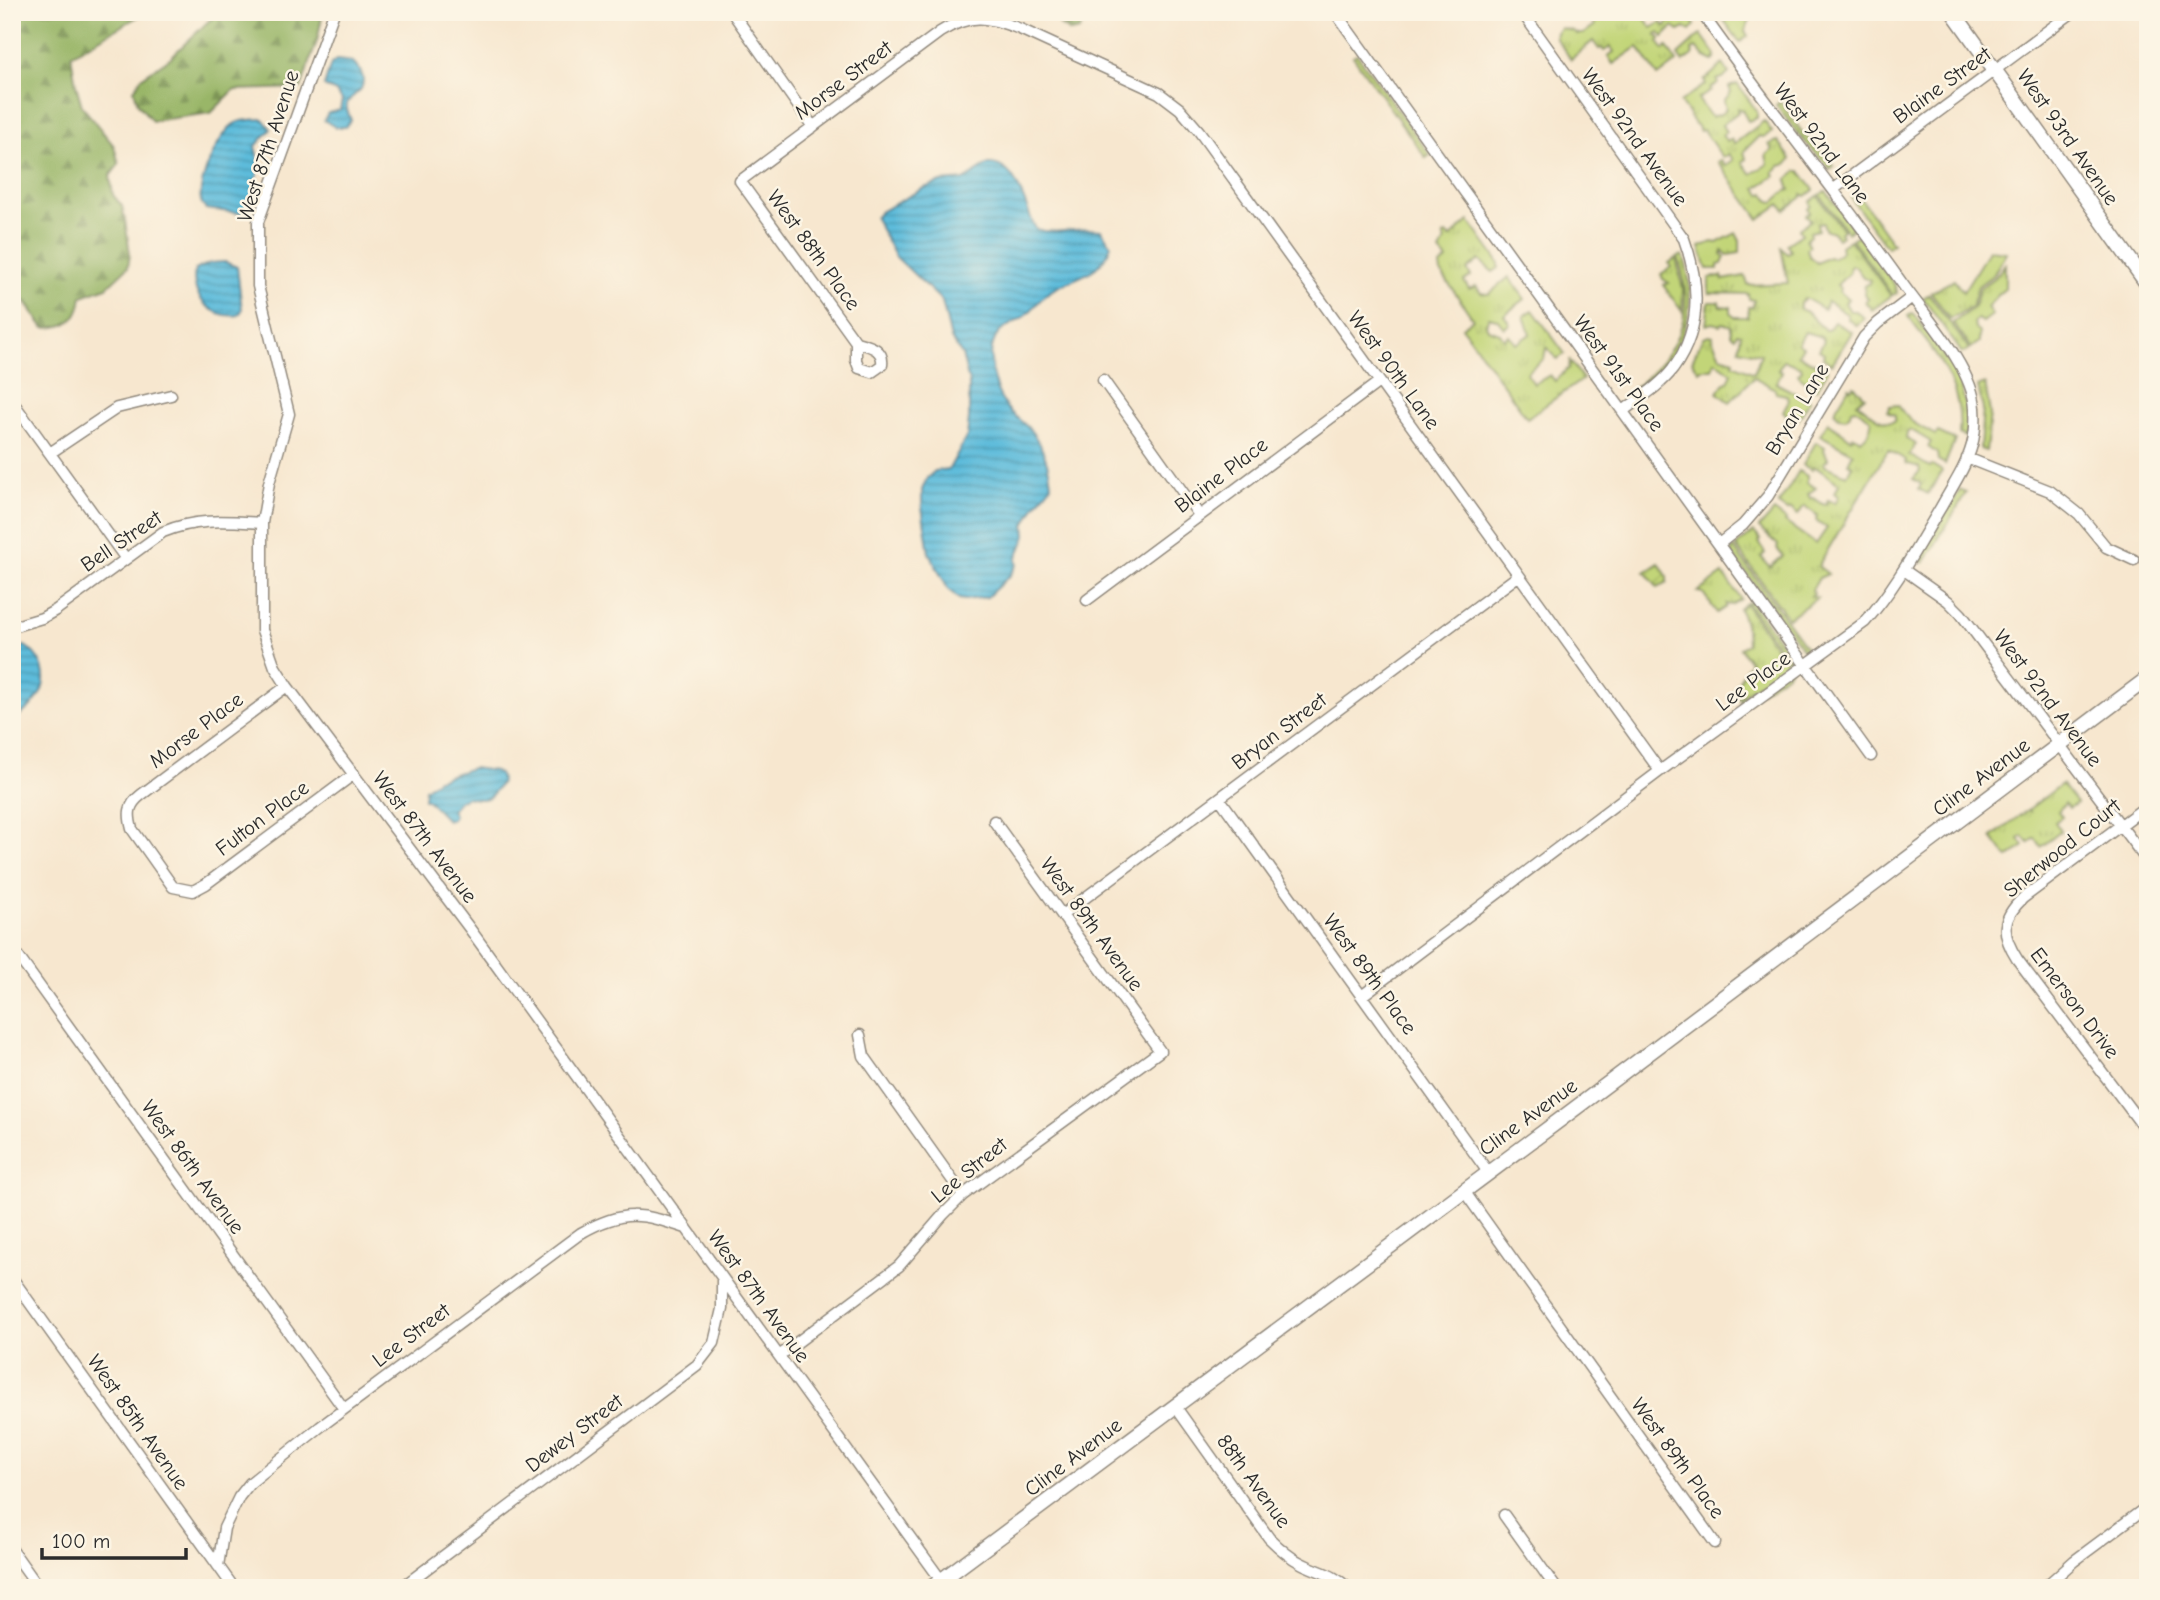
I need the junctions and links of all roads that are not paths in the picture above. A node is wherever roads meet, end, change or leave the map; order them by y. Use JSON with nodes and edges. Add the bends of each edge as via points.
{"nodes":[{"id":1,"x":334,"y":12,"type":"edge"},
{"id":2,"x":732,"y":12,"type":"edge"},
{"id":3,"x":1335,"y":12,"type":"edge"},
{"id":4,"x":1521,"y":12,"type":"edge"},
{"id":5,"x":1701,"y":12,"type":"edge"},
{"id":6,"x":1953,"y":12,"type":"edge"},
{"id":7,"x":2073,"y":12,"type":"edge"},
{"id":8,"x":1051,"y":43,"type":"joint"},
{"id":9,"x":1995,"y":71,"type":"junction"},
{"id":10,"x":813,"y":127,"type":"junction"},
{"id":11,"x":740,"y":181,"type":"joint"},
{"id":12,"x":1834,"y":189,"type":"junction"},
{"id":13,"x":2148,"y":285,"type":"edge"},
{"id":14,"x":1912,"y":297,"type":"junction"},
{"id":15,"x":856,"y":342,"type":"dead end"},
{"id":16,"x":1103,"y":380,"type":"dead end"},
{"id":17,"x":1379,"y":382,"type":"junction"},
{"id":18,"x":171,"y":395,"type":"dead end"},
{"id":19,"x":12,"y":401,"type":"edge"},
{"id":20,"x":1623,"y":411,"type":"junction"},
{"id":21,"x":50,"y":453,"type":"junction"},
{"id":22,"x":1967,"y":458,"type":"junction"},
{"id":23,"x":1199,"y":515,"type":"junction"},
{"id":24,"x":262,"y":523,"type":"junction"},
{"id":25,"x":1718,"y":544,"type":"junction"},
{"id":26,"x":126,"y":559,"type":"junction"},
{"id":27,"x":2134,"y":560,"type":"dead end"},
{"id":28,"x":1904,"y":570,"type":"junction"},
{"id":29,"x":1518,"y":576,"type":"junction"},
{"id":30,"x":1087,"y":600,"type":"dead end"},
{"id":31,"x":12,"y":627,"type":"edge"},
{"id":32,"x":1805,"y":667,"type":"junction"},
{"id":33,"x":2148,"y":678,"type":"edge"},
{"id":34,"x":287,"y":686,"type":"junction"},
{"id":35,"x":2060,"y":744,"type":"junction"},
{"id":36,"x":1871,"y":756,"type":"dead end"},
{"id":37,"x":1660,"y":771,"type":"junction"},
{"id":38,"x":354,"y":774,"type":"junction"},
{"id":39,"x":1220,"y":799,"type":"junction"},
{"id":40,"x":2148,"y":805,"type":"edge"},
{"id":41,"x":994,"y":821,"type":"dead end"},
{"id":42,"x":2120,"y":825,"type":"junction"},
{"id":43,"x":2148,"y":862,"type":"edge"},
{"id":44,"x":193,"y":891,"type":"joint"},
{"id":45,"x":1062,"y":915,"type":"junction"},
{"id":46,"x":2005,"y":926,"type":"joint"},
{"id":47,"x":12,"y":948,"type":"edge"},
{"id":48,"x":1363,"y":995,"type":"junction"},
{"id":49,"x":860,"y":1035,"type":"dead end"},
{"id":50,"x":1160,"y":1051,"type":"joint"},
{"id":51,"x":2148,"y":1133,"type":"edge"},
{"id":52,"x":1488,"y":1172,"type":"junction"},
{"id":53,"x":1464,"y":1191,"type":"junction"},
{"id":54,"x":963,"y":1195,"type":"junction"},
{"id":55,"x":686,"y":1228,"type":"junction"},
{"id":56,"x":12,"y":1278,"type":"edge"},
{"id":57,"x":722,"y":1278,"type":"junction"},
{"id":58,"x":779,"y":1356,"type":"junction"},
{"id":59,"x":1175,"y":1406,"type":"junction"},
{"id":60,"x":344,"y":1409,"type":"junction"},
{"id":61,"x":2148,"y":1506,"type":"edge"},
{"id":62,"x":1504,"y":1515,"type":"dead end"},
{"id":63,"x":1715,"y":1543,"type":"dead end"},
{"id":64,"x":12,"y":1550,"type":"edge"},
{"id":65,"x":218,"y":1566,"type":"junction"},
{"id":66,"x":936,"y":1584,"type":"edge"},
{"id":67,"x":39,"y":1588,"type":"edge"},
{"id":68,"x":234,"y":1588,"type":"edge"},
{"id":69,"x":401,"y":1588,"type":"edge"},
{"id":70,"x":1348,"y":1588,"type":"edge"},
{"id":71,"x":1556,"y":1588,"type":"edge"},
{"id":72,"x":2044,"y":1588,"type":"edge"}],
"edges":[{"from":1,"to":24,"type":"street","name":"West 87th Avenue","via":[[258,222],[258,286],[289,414]]},
{"from":2,"to":10,"type":"street"},
{"from":3,"to":20,"type":"street","name":"West 91st Place"},
{"from":4,"to":20,"type":"street","name":"West 92nd Avenue","via":[[1684,239],[1694,268],[1693,326],[1685,347],[1672,369]]},
{"from":5,"to":12,"type":"street","name":"West 92nd Lane"},
{"from":6,"to":9,"type":"street","name":"West 93rd Avenue"},
{"from":7,"to":9,"type":"street","name":"Blaine Street"},
{"from":8,"to":10,"type":"street","name":"Morse Street","via":[[998,20],[962,20]]},
{"from":8,"to":17,"type":"street","name":"West 90th Lane","via":[[1159,93],[1180,109]]},
{"from":9,"to":12,"type":"street","name":"Blaine Street"},
{"from":9,"to":13,"type":"street","name":"West 93rd Avenue"},
{"from":10,"to":11,"type":"street","name":"Morse Street"},
{"from":11,"to":15,"type":"street","name":"West 88th Place"},
{"from":12,"to":14,"type":"street","name":"West 92nd Lane"},
{"from":14,"to":22,"type":"street","name":"Lee Place","via":[[1964,370],[1975,406]]},
{"from":14,"to":25,"type":"street","name":"Bryan Lane","via":[[1864,337],[1768,496]]},
{"from":16,"to":23,"type":"street"},
{"from":17,"to":23,"type":"street","name":"Blaine Place"},
{"from":17,"to":29,"type":"street","name":"West 90th Lane"},
{"from":18,"to":21,"type":"street","via":[[117,408]]},
{"from":19,"to":21,"type":"street"},
{"from":20,"to":25,"type":"street","name":"West 91st Place"},
{"from":21,"to":26,"type":"street"},
{"from":22,"to":27,"type":"street","via":[[2050,491],[2079,514],[2106,547]]},
{"from":22,"to":28,"type":"street","name":"Lee Place"},
{"from":23,"to":30,"type":"street","name":"Blaine Place"},
{"from":24,"to":26,"type":"street","name":"Bell Street","via":[[204,520],[180,524]]},
{"from":24,"to":34,"type":"street","name":"West 87th Avenue","via":[[262,630],[266,648]]},
{"from":25,"to":32,"type":"street","name":"West 91st Place"},
{"from":26,"to":31,"type":"street","name":"Bell Street","via":[[56,610]]},
{"from":28,"to":32,"type":"street","name":"Lee Place","via":[[1865,622]]},
{"from":28,"to":35,"type":"street","name":"West 92nd Avenue","via":[[1961,614]]},
{"from":29,"to":37,"type":"street","name":"West 90th Lane"},
{"from":29,"to":39,"type":"street","name":"Bryan Street"},
{"from":32,"to":36,"type":"street","name":"West 91st Place"},
{"from":32,"to":37,"type":"street","name":"Lee Place"},
{"from":33,"to":35,"type":"street","name":"Cline Avenue"},
{"from":34,"to":38,"type":"street","name":"West 87th Avenue"},
{"from":34,"to":44,"type":"street","name":"Morse Place","via":[[130,807],[132,829],[173,887]]},
{"from":35,"to":42,"type":"street","name":"West 92nd Avenue"},
{"from":35,"to":52,"type":"street","name":"Cline Avenue"},
{"from":37,"to":48,"type":"street","name":"Lee Place"},
{"from":38,"to":44,"type":"street","name":"Fulton Place"},
{"from":38,"to":55,"type":"street","name":"West 87th Avenue"},
{"from":39,"to":45,"type":"street","name":"Bryan Street"},
{"from":39,"to":48,"type":"street","name":"West 89th Place"},
{"from":40,"to":42,"type":"street","name":"Sherwood Court"},
{"from":41,"to":45,"type":"street","name":"West 89th Avenue"},
{"from":42,"to":43,"type":"street","name":"West 92nd Avenue"},
{"from":42,"to":46,"type":"street","name":"Sherwood Court","via":[[2023,898]]},
{"from":45,"to":50,"type":"street","name":"West 89th Avenue"},
{"from":46,"to":51,"type":"street","name":"Emerson Drive","via":[[2017,959]]},
{"from":47,"to":60,"type":"street","name":"West 86th Avenue"},
{"from":48,"to":52,"type":"street","name":"West 89th Place"},
{"from":49,"to":54,"type":"street","via":[[864,1056]]},
{"from":50,"to":54,"type":"street","name":"Lee Street"},
{"from":52,"to":53,"type":"street","name":"Cline Avenue"},
{"from":53,"to":59,"type":"street","name":"Cline Avenue"},
{"from":53,"to":63,"type":"street","name":"West 89th Place"},
{"from":54,"to":58,"type":"street","name":"Lee Street","via":[[899,1266]]},
{"from":55,"to":57,"type":"street","name":"West 87th Avenue"},
{"from":55,"to":60,"type":"street","name":"Lee Street","via":[[630,1214],[596,1224]]},
{"from":56,"to":65,"type":"street","name":"West 85th Avenue"},
{"from":57,"to":58,"type":"street","name":"West 87th Avenue"},
{"from":57,"to":69,"type":"street","name":"Dewey Street","via":[[722,1309],[713,1343],[696,1365]]},
{"from":58,"to":66,"type":"street","name":"West 87th Avenue"},
{"from":59,"to":66,"type":"street","name":"Cline Avenue"},
{"from":59,"to":70,"type":"street","name":"88th Avenue","via":[[1269,1538],[1282,1551]]},
{"from":60,"to":65,"type":"street","name":"Lee Street","via":[[250,1483],[224,1528]]},
{"from":61,"to":72,"type":"street"},
{"from":62,"to":71,"type":"street"},
{"from":64,"to":67,"type":"street"},
{"from":65,"to":68,"type":"street","name":"West 85th Avenue"}]}
